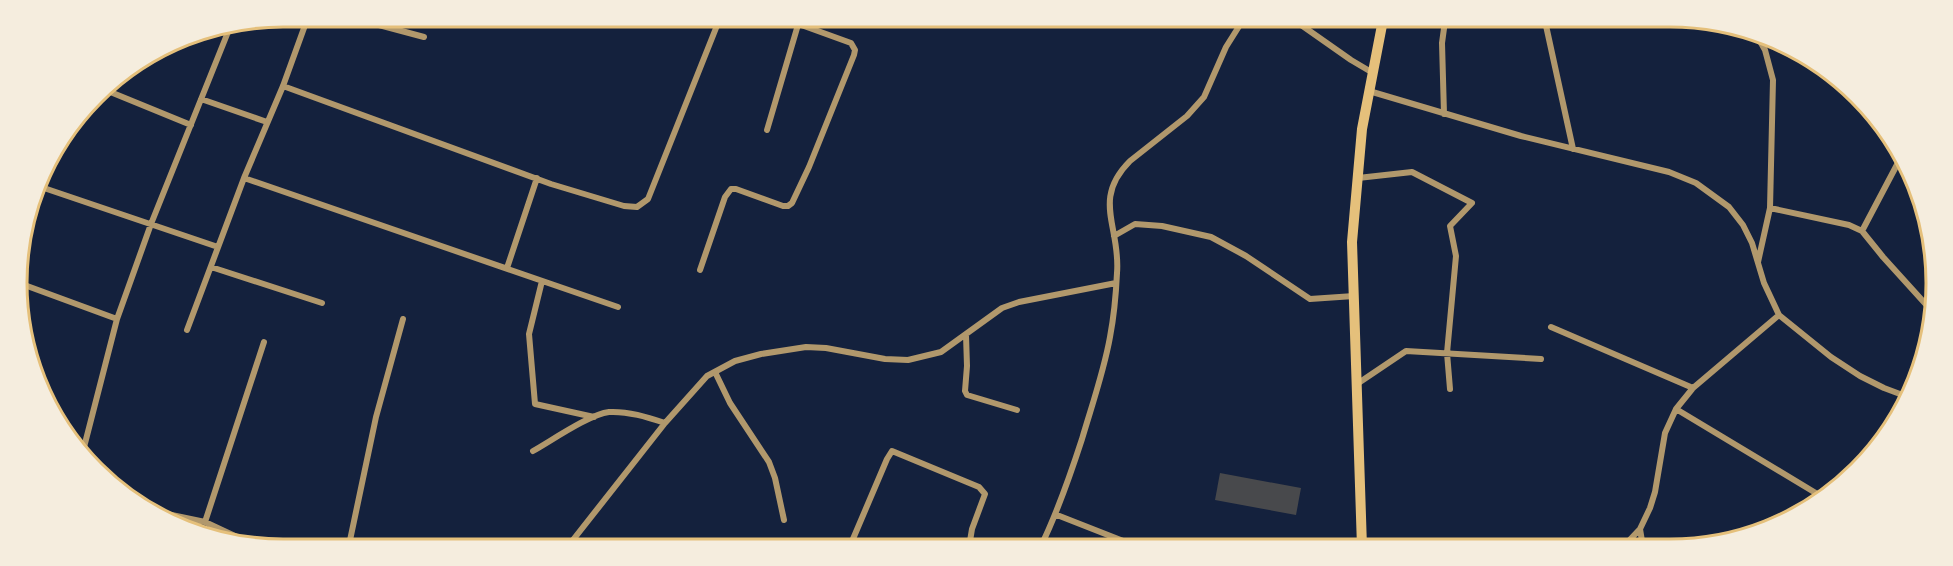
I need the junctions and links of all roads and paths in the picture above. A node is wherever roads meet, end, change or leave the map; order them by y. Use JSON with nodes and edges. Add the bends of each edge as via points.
{"nodes":[{"id":1,"x":304,"y":27,"type":"edge"},
{"id":2,"x":386,"y":27,"type":"edge"},
{"id":3,"x":716,"y":27,"type":"edge"},
{"id":4,"x":797,"y":27,"type":"edge"},
{"id":5,"x":813,"y":27,"type":"edge"},
{"id":6,"x":1239,"y":27,"type":"edge"},
{"id":7,"x":1304,"y":27,"type":"edge"},
{"id":8,"x":1382,"y":27,"type":"edge"},
{"id":9,"x":1444,"y":27,"type":"edge"},
{"id":10,"x":1546,"y":27,"type":"edge"},
{"id":11,"x":227,"y":33,"type":"edge"},
{"id":12,"x":424,"y":37,"type":"dead end"},
{"id":13,"x":1762,"y":44,"type":"edge"},
{"id":14,"x":1373,"y":73,"type":"junction"},
{"id":15,"x":283,"y":86,"type":"junction"},
{"id":16,"x":1369,"y":91,"type":"junction"},
{"id":17,"x":112,"y":93,"type":"edge"},
{"id":18,"x":201,"y":99,"type":"junction"},
{"id":19,"x":1444,"y":114,"type":"junction"},
{"id":20,"x":267,"y":122,"type":"junction"},
{"id":21,"x":191,"y":124,"type":"junction"},
{"id":22,"x":767,"y":130,"type":"dead end"},
{"id":23,"x":1573,"y":149,"type":"junction"},
{"id":24,"x":1897,"y":164,"type":"edge"},
{"id":25,"x":244,"y":178,"type":"junction"},
{"id":26,"x":537,"y":178,"type":"junction"},
{"id":27,"x":1358,"y":178,"type":"junction"},
{"id":28,"x":45,"y":188,"type":"edge"},
{"id":29,"x":1770,"y":208,"type":"junction"},
{"id":30,"x":151,"y":224,"type":"junction"},
{"id":31,"x":1862,"y":231,"type":"junction"},
{"id":32,"x":1114,"y":236,"type":"junction"},
{"id":33,"x":218,"y":247,"type":"junction"},
{"id":34,"x":1758,"y":263,"type":"junction"},
{"id":35,"x":211,"y":267,"type":"junction"},
{"id":36,"x":507,"y":268,"type":"junction"},
{"id":37,"x":700,"y":270,"type":"dead end"},
{"id":38,"x":542,"y":281,"type":"junction"},
{"id":39,"x":1116,"y":284,"type":"junction"},
{"id":40,"x":27,"y":286,"type":"edge"},
{"id":41,"x":1354,"y":296,"type":"junction"},
{"id":42,"x":322,"y":303,"type":"dead end"},
{"id":43,"x":1925,"y":303,"type":"edge"},
{"id":44,"x":618,"y":307,"type":"dead end"},
{"id":45,"x":1779,"y":315,"type":"junction"},
{"id":46,"x":117,"y":319,"type":"junction"},
{"id":47,"x":403,"y":319,"type":"dead end"},
{"id":48,"x":1551,"y":327,"type":"dead end"},
{"id":49,"x":187,"y":330,"type":"dead end"},
{"id":50,"x":966,"y":335,"type":"junction"},
{"id":51,"x":264,"y":342,"type":"dead end"},
{"id":52,"x":1448,"y":353,"type":"junction"},
{"id":53,"x":1541,"y":359,"type":"dead end"},
{"id":54,"x":716,"y":372,"type":"junction"},
{"id":55,"x":1357,"y":384,"type":"junction"},
{"id":56,"x":1693,"y":388,"type":"junction"},
{"id":57,"x":1450,"y":389,"type":"dead end"},
{"id":58,"x":1901,"y":394,"type":"edge"},
{"id":59,"x":1676,"y":409,"type":"junction"},
{"id":60,"x":1017,"y":410,"type":"dead end"},
{"id":61,"x":594,"y":417,"type":"junction"},
{"id":62,"x":665,"y":423,"type":"junction"},
{"id":63,"x":85,"y":445,"type":"edge"},
{"id":64,"x":533,"y":451,"type":"dead end"},
{"id":65,"x":1816,"y":493,"type":"edge"},
{"id":66,"x":1057,"y":514,"type":"junction"},
{"id":67,"x":176,"y":516,"type":"edge"},
{"id":68,"x":784,"y":520,"type":"dead end"},
{"id":69,"x":205,"y":522,"type":"junction"},
{"id":70,"x":1640,"y":529,"type":"junction"},
{"id":71,"x":228,"y":533,"type":"edge"},
{"id":72,"x":350,"y":539,"type":"edge"},
{"id":73,"x":574,"y":539,"type":"edge"},
{"id":74,"x":853,"y":539,"type":"edge"},
{"id":75,"x":970,"y":539,"type":"edge"},
{"id":76,"x":1044,"y":539,"type":"edge"},
{"id":77,"x":1119,"y":539,"type":"edge"},
{"id":78,"x":1362,"y":539,"type":"edge"},
{"id":79,"x":1631,"y":539,"type":"edge"},
{"id":80,"x":1642,"y":539,"type":"edge"}],
"edges":[{"from":1,"to":15,"type":"street"},
{"from":2,"to":12,"type":"street"},
{"from":3,"to":26,"type":"street","via":[[643,204],[624,206]]},
{"from":4,"to":22,"type":"street"},
{"from":5,"to":37,"type":"street","via":[[851,43],[855,50],[792,203],[783,206],[731,189]]},
{"from":6,"to":32,"type":"street","via":[[1204,97],[1187,116],[1122,169],[1108,198]]},
{"from":7,"to":14,"type":"street"},
{"from":8,"to":14,"type":"main road"},
{"from":9,"to":19,"type":"street"},
{"from":10,"to":23,"type":"street"},
{"from":11,"to":18,"type":"street"},
{"from":13,"to":29,"type":"street","via":[[1773,80]]},
{"from":14,"to":16,"type":"main road"},
{"from":15,"to":20,"type":"street"},
{"from":15,"to":26,"type":"street"},
{"from":16,"to":19,"type":"street"},
{"from":16,"to":27,"type":"main road"},
{"from":17,"to":21,"type":"street"},
{"from":18,"to":20,"type":"street"},
{"from":18,"to":21,"type":"street"},
{"from":19,"to":23,"type":"street"},
{"from":20,"to":25,"type":"street"},
{"from":21,"to":30,"type":"street"},
{"from":23,"to":34,"type":"street","via":[[1669,172],[1704,188],[1729,207],[1743,225]]},
{"from":24,"to":31,"type":"street"},
{"from":25,"to":33,"type":"street"},
{"from":25,"to":36,"type":"street"},
{"from":26,"to":36,"type":"street"},
{"from":27,"to":41,"type":"main road","via":[[1352,242]]},
{"from":27,"to":52,"type":"street","via":[[1412,172],[1472,202],[1450,226],[1455,256]]},
{"from":28,"to":30,"type":"street"},
{"from":29,"to":31,"type":"street"},
{"from":29,"to":34,"type":"street"},
{"from":30,"to":33,"type":"street"},
{"from":30,"to":46,"type":"street"},
{"from":31,"to":43,"type":"street"},
{"from":32,"to":39,"type":"street"},
{"from":32,"to":41,"type":"street","via":[[1134,225],[1162,226],[1211,237],[1310,299]]},
{"from":33,"to":35,"type":"street"},
{"from":34,"to":45,"type":"street"},
{"from":35,"to":42,"type":"street"},
{"from":35,"to":49,"type":"street"},
{"from":36,"to":38,"type":"street"},
{"from":38,"to":44,"type":"street"},
{"from":38,"to":61,"type":"street","via":[[529,334],[535,404]]},
{"from":39,"to":50,"type":"street","via":[[1019,302],[1002,308]]},
{"from":39,"to":66,"type":"street","via":[[1102,370]]},
{"from":40,"to":46,"type":"street"},
{"from":41,"to":55,"type":"main road"},
{"from":45,"to":56,"type":"street"},
{"from":45,"to":58,"type":"street","via":[[1860,376]]},
{"from":46,"to":63,"type":"street"},
{"from":47,"to":72,"type":"street","via":[[376,417]]},
{"from":48,"to":56,"type":"street"},
{"from":50,"to":54,"type":"street","via":[[941,352],[908,360],[806,346],[735,361]]},
{"from":50,"to":60,"type":"street","via":[[967,395]]},
{"from":51,"to":69,"type":"street"},
{"from":52,"to":53,"type":"street"},
{"from":52,"to":55,"type":"street","via":[[1406,351]]},
{"from":52,"to":57,"type":"street"},
{"from":54,"to":62,"type":"street","via":[[707,376]]},
{"from":54,"to":68,"type":"street","via":[[730,403],[769,462]]},
{"from":55,"to":78,"type":"main road"},
{"from":56,"to":59,"type":"street"},
{"from":59,"to":65,"type":"street"},
{"from":59,"to":70,"type":"street","via":[[1665,434],[1655,492]]},
{"from":61,"to":62,"type":"street","via":[[616,412]]},
{"from":61,"to":64,"type":"street"},
{"from":62,"to":73,"type":"street"},
{"from":66,"to":76,"type":"street"},
{"from":66,"to":77,"type":"street"},
{"from":67,"to":69,"type":"street"},
{"from":69,"to":71,"type":"street"},
{"from":70,"to":79,"type":"street"},
{"from":70,"to":80,"type":"street"},
{"from":74,"to":75,"type":"street","via":[[892,451],[980,488],[985,494]]}]}
